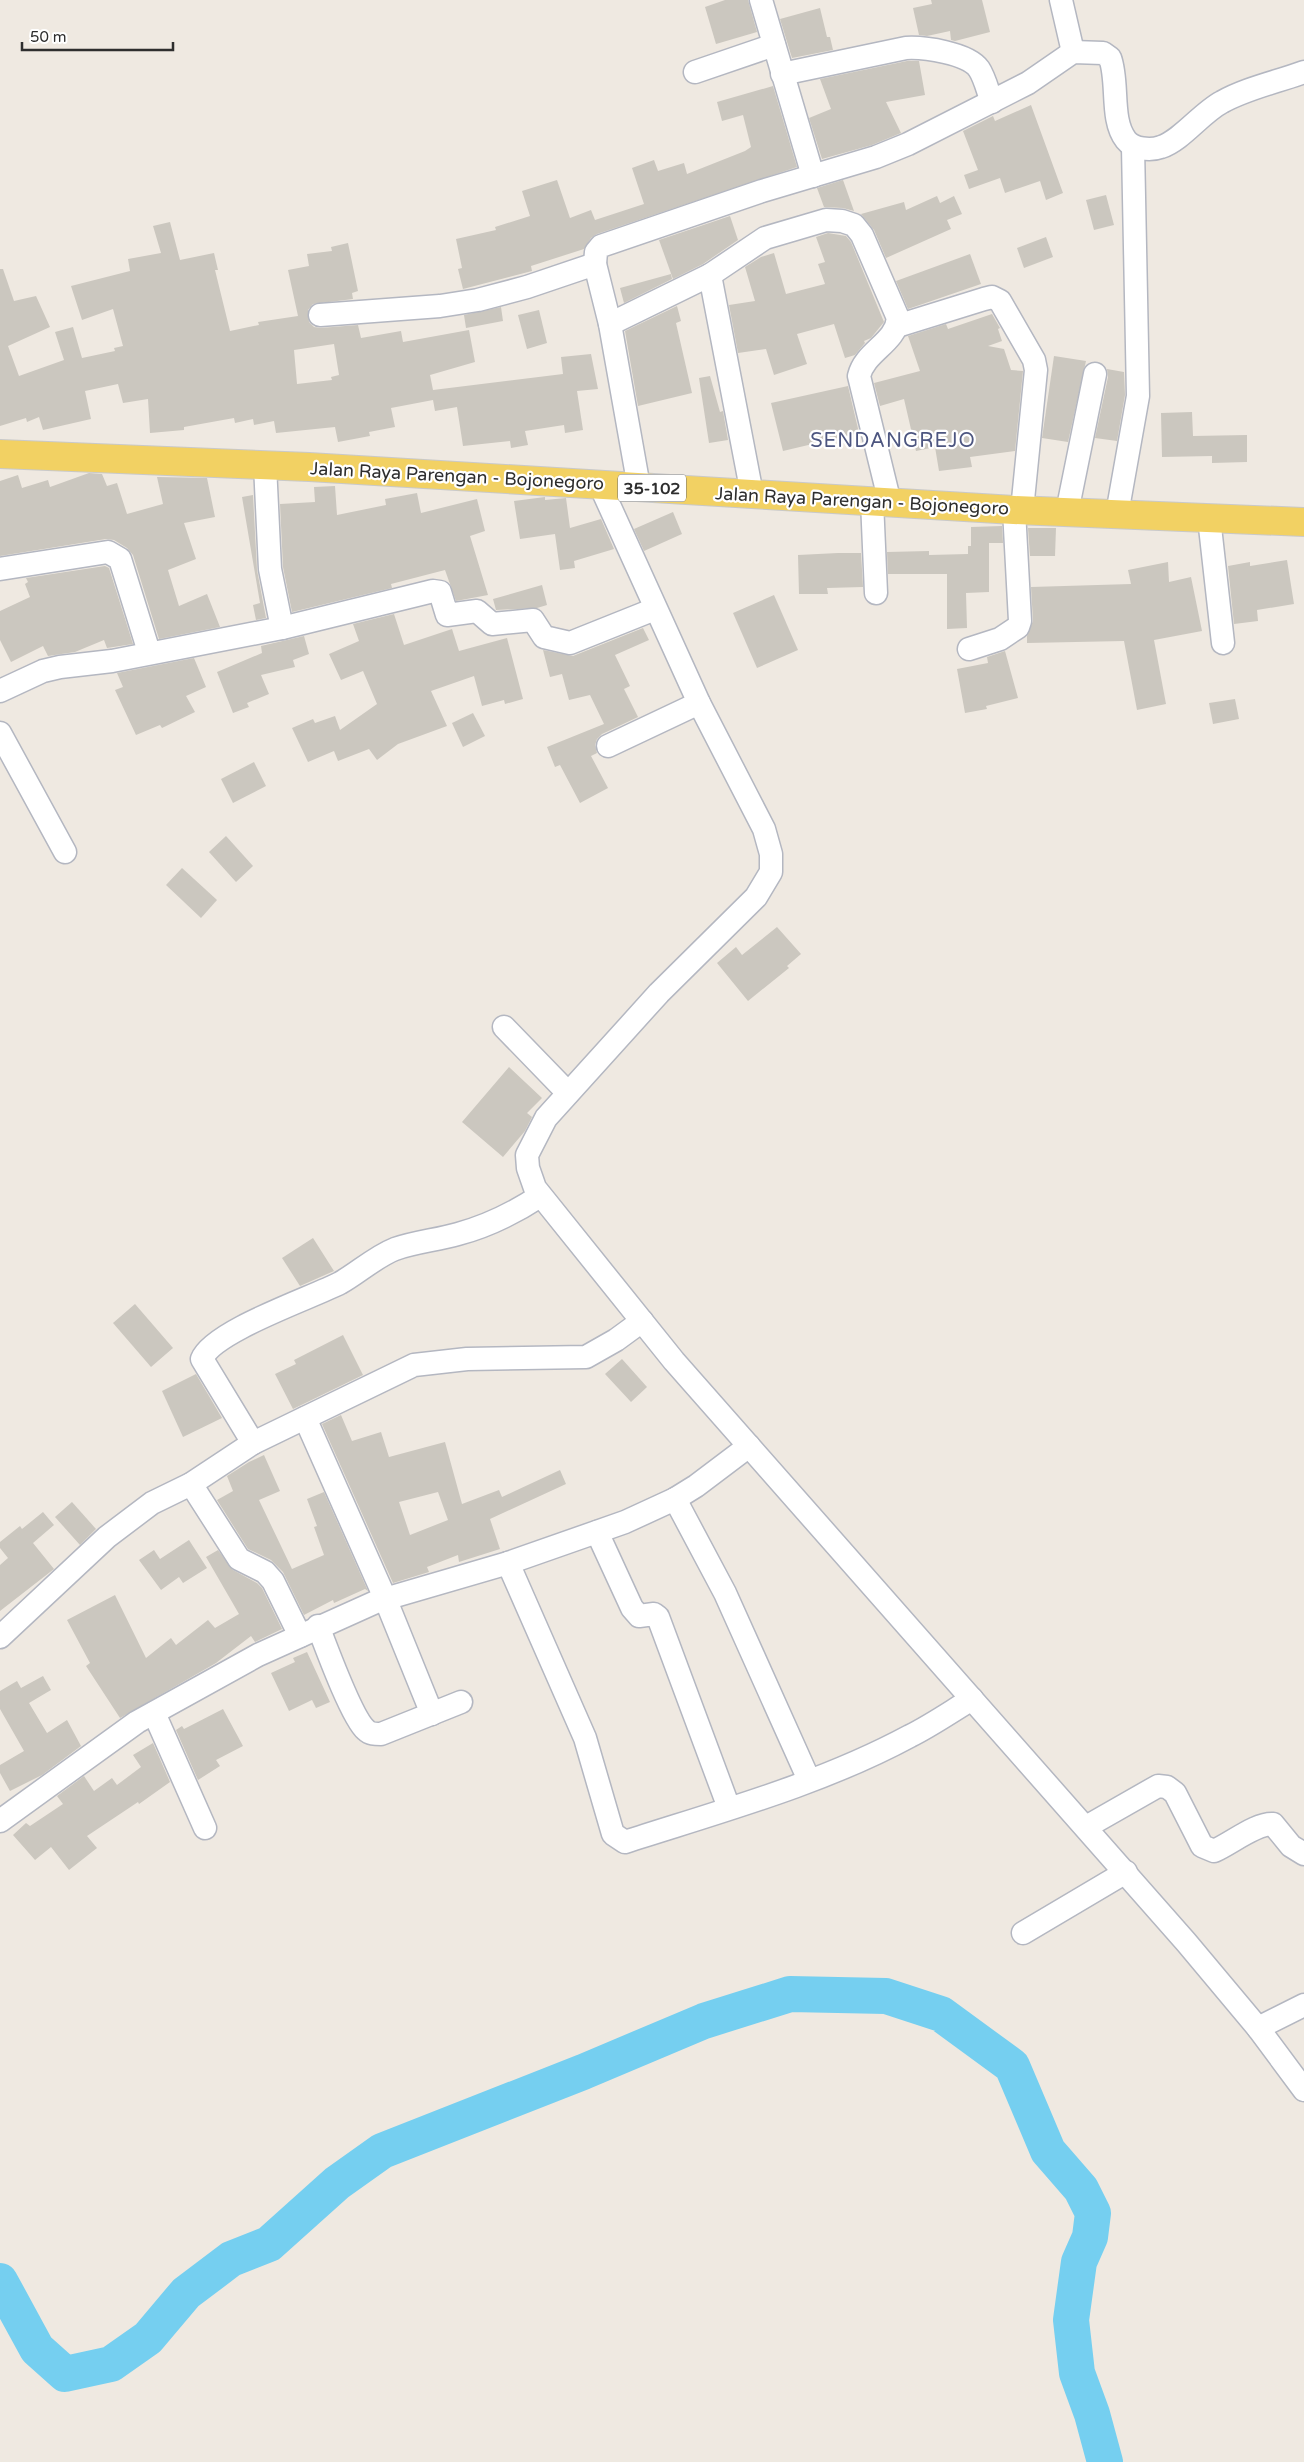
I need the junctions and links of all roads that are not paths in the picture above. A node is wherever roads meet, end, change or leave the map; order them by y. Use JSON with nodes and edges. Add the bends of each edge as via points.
{"nodes":[{"id":1,"x":761,"y":0,"type":"edge"},
{"id":2,"x":1061,"y":0,"type":"edge"},
{"id":3,"x":774,"y":45,"type":"junction"},
{"id":4,"x":1073,"y":52,"type":"junction"},
{"id":5,"x":695,"y":72,"type":"dead end"},
{"id":6,"x":1304,"y":72,"type":"edge"},
{"id":7,"x":782,"y":74,"type":"junction"},
{"id":8,"x":992,"y":102,"type":"junction"},
{"id":9,"x":1133,"y":147,"type":"junction"},
{"id":10,"x":813,"y":176,"type":"junction"},
{"id":11,"x":595,"y":264,"type":"junction"},
{"id":12,"x":710,"y":275,"type":"junction"},
{"id":13,"x":320,"y":315,"type":"dead end"},
{"id":14,"x":610,"y":324,"type":"junction"},
{"id":15,"x":897,"y":326,"type":"junction"},
{"id":16,"x":1095,"y":374,"type":"dead end"},
{"id":17,"x":0,"y":454,"type":"edge"},
{"id":18,"x":265,"y":466,"type":"junction"},
{"id":19,"x":600,"y":485,"type":"junction"},
{"id":20,"x":639,"y":488,"type":"junction"},
{"id":21,"x":752,"y":494,"type":"junction"},
{"id":22,"x":881,"y":502,"type":"junction"},
{"id":23,"x":1018,"y":510,"type":"junction"},
{"id":24,"x":1067,"y":512,"type":"junction"},
{"id":25,"x":1117,"y":514,"type":"junction"},
{"id":26,"x":1209,"y":518,"type":"junction"},
{"id":27,"x":1304,"y":522,"type":"edge"},
{"id":28,"x":0,"y":569,"type":"edge"},
{"id":29,"x":876,"y":593,"type":"dead end"},
{"id":30,"x":655,"y":609,"type":"junction"},
{"id":31,"x":282,"y":628,"type":"junction"},
{"id":32,"x":1223,"y":643,"type":"dead end"},
{"id":33,"x":969,"y":649,"type":"dead end"},
{"id":34,"x":150,"y":652,"type":"junction"},
{"id":35,"x":0,"y":690,"type":"edge"},
{"id":36,"x":699,"y":703,"type":"junction"},
{"id":37,"x":0,"y":733,"type":"edge"},
{"id":38,"x":608,"y":746,"type":"dead end"},
{"id":39,"x":65,"y":852,"type":"dead end"},
{"id":40,"x":504,"y":1027,"type":"dead end"},
{"id":41,"x":568,"y":1092,"type":"junction"},
{"id":42,"x":540,"y":1196,"type":"junction"},
{"id":43,"x":642,"y":1321,"type":"junction"},
{"id":44,"x":305,"y":1418,"type":"junction"},
{"id":45,"x":253,"y":1443,"type":"junction"},
{"id":46,"x":749,"y":1446,"type":"junction"},
{"id":47,"x":191,"y":1484,"type":"junction"},
{"id":48,"x":675,"y":1499,"type":"junction"},
{"id":49,"x":598,"y":1532,"type":"junction"},
{"id":50,"x":508,"y":1563,"type":"junction"},
{"id":51,"x":385,"y":1598,"type":"junction"},
{"id":52,"x":309,"y":1631,"type":"junction"},
{"id":53,"x":0,"y":1637,"type":"edge"},
{"id":54,"x":972,"y":1699,"type":"junction"},
{"id":55,"x":461,"y":1702,"type":"dead end"},
{"id":56,"x":154,"y":1713,"type":"junction"},
{"id":57,"x":432,"y":1714,"type":"junction"},
{"id":58,"x":809,"y":1780,"type":"junction"},
{"id":59,"x":729,"y":1808,"type":"junction"},
{"id":60,"x":0,"y":1821,"type":"edge"},
{"id":61,"x":1086,"y":1827,"type":"junction"},
{"id":62,"x":205,"y":1828,"type":"dead end"},
{"id":63,"x":1304,"y":1854,"type":"edge"},
{"id":64,"x":1126,"y":1872,"type":"junction"},
{"id":65,"x":1023,"y":1933,"type":"dead end"},
{"id":66,"x":1304,"y":2005,"type":"edge"},
{"id":67,"x":1258,"y":2028,"type":"junction"},
{"id":68,"x":1304,"y":2090,"type":"edge"}],
"edges":[{"from":1,"to":3,"type":"street"},
{"from":2,"to":4,"type":"street"},
{"from":3,"to":5,"type":"street"},
{"from":3,"to":7,"type":"street"},
{"from":4,"to":8,"type":"street","via":[[1028,83]]},
{"from":4,"to":9,"type":"street","via":[[1103,53],[1110,58],[1120,128]]},
{"from":6,"to":9,"type":"street","via":[[1222,101],[1160,147]]},
{"from":7,"to":8,"type":"street","via":[[906,48],[925,47],[974,64]]},
{"from":7,"to":10,"type":"street"},
{"from":8,"to":10,"type":"street","via":[[908,144]]},
{"from":9,"to":25,"type":"street","via":[[1138,396]]},
{"from":10,"to":11,"type":"street","via":[[600,246]]},
{"from":11,"to":13,"type":"street","via":[[478,300]]},
{"from":11,"to":14,"type":"street"},
{"from":12,"to":14,"type":"street"},
{"from":12,"to":15,"type":"street","via":[[765,238],[826,220],[842,221],[854,225],[862,235],[898,318]]},
{"from":12,"to":21,"type":"street"},
{"from":14,"to":20,"type":"street"},
{"from":15,"to":22,"type":"street","via":[[895,332],[862,365],[859,376]]},
{"from":15,"to":23,"type":"street","via":[[992,297],[1000,301],[1034,360],[1036,370]]},
{"from":16,"to":24,"type":"street"},
{"from":17,"to":18,"type":"main road","name":"Jalan Raya Parengan - Bojonegoro","number":"35-102"},
{"from":18,"to":19,"type":"main road","name":"Jalan Raya Parengan - Bojonegoro","number":"35-102"},
{"from":18,"to":31,"type":"street","via":[[270,569]]},
{"from":19,"to":20,"type":"main road","name":"Jalan Raya Parengan - Bojonegoro","number":"35-102"},
{"from":19,"to":30,"type":"street"},
{"from":20,"to":21,"type":"main road","name":"Jalan Raya Parengan - Bojonegoro","number":"35-102"},
{"from":21,"to":22,"type":"main road","name":"Jalan Raya Parengan - Bojonegoro","number":"35-102"},
{"from":22,"to":23,"type":"main road","name":"Jalan Raya Parengan - Bojonegoro","number":"35-102"},
{"from":22,"to":29,"type":"street"},
{"from":23,"to":24,"type":"main road","name":"Jalan Raya Parengan - Bojonegoro","number":"35-102"},
{"from":23,"to":33,"type":"street","via":[[1018,628],[1000,639]]},
{"from":24,"to":25,"type":"main road","name":"Jalan Raya Parengan - Bojonegoro","number":"35-102"},
{"from":25,"to":26,"type":"main road","name":"Jalan Raya Parengan - Bojonegoro","number":"35-102"},
{"from":26,"to":27,"type":"main road","name":"Jalan Raya Parengan - Bojonegoro","number":"35-102"},
{"from":26,"to":32,"type":"street"},
{"from":28,"to":34,"type":"street","via":[[108,552],[115,554],[120,559]]},
{"from":30,"to":31,"type":"street","via":[[564,643],[544,637],[533,620],[492,624],[477,611],[447,615],[438,590]]},
{"from":30,"to":36,"type":"street"},
{"from":31,"to":34,"type":"street"},
{"from":34,"to":35,"type":"street","via":[[42,671]]},
{"from":36,"to":38,"type":"street"},
{"from":36,"to":41,"type":"street","via":[[764,829],[771,854],[771,872],[756,897],[659,993]]},
{"from":37,"to":39,"type":"street"},
{"from":40,"to":41,"type":"street"},
{"from":41,"to":42,"type":"street","via":[[546,1118],[527,1155],[528,1168]]},
{"from":42,"to":43,"type":"street"},
{"from":42,"to":45,"type":"street","via":[[498,1221],[394,1249],[320,1293],[242,1327],[211,1346],[202,1359]]},
{"from":43,"to":44,"type":"street","via":[[586,1357],[467,1359],[414,1365]]},
{"from":43,"to":46,"type":"street"},
{"from":44,"to":45,"type":"street"},
{"from":44,"to":51,"type":"street"},
{"from":45,"to":47,"type":"street"},
{"from":46,"to":48,"type":"street"},
{"from":46,"to":54,"type":"street"},
{"from":47,"to":52,"type":"street","via":[[239,1559],[265,1572]]},
{"from":47,"to":53,"type":"street","via":[[152,1503],[107,1537]]},
{"from":48,"to":49,"type":"street"},
{"from":48,"to":58,"type":"street","via":[[725,1593]]},
{"from":49,"to":50,"type":"street"},
{"from":49,"to":59,"type":"street","via":[[632,1608],[639,1616],[654,1614],[658,1617]]},
{"from":50,"to":51,"type":"street"},
{"from":50,"to":59,"type":"street","via":[[585,1738],[613,1834],[625,1842]]},
{"from":51,"to":52,"type":"street"},
{"from":51,"to":57,"type":"street"},
{"from":52,"to":56,"type":"street","via":[[258,1655]]},
{"from":52,"to":57,"type":"street","via":[[365,1730],[380,1734]]},
{"from":54,"to":58,"type":"street","via":[[911,1736]]},
{"from":54,"to":61,"type":"street"},
{"from":55,"to":57,"type":"street"},
{"from":56,"to":60,"type":"street"},
{"from":56,"to":62,"type":"street"},
{"from":58,"to":59,"type":"street"},
{"from":61,"to":63,"type":"street","via":[[1158,1786],[1167,1787],[1175,1793],[1202,1846],[1214,1851],[1263,1824],[1273,1824],[1291,1846]]},
{"from":61,"to":64,"type":"street"},
{"from":64,"to":65,"type":"street"},
{"from":64,"to":67,"type":"street"},
{"from":66,"to":67,"type":"street"},
{"from":67,"to":68,"type":"street"}]}
